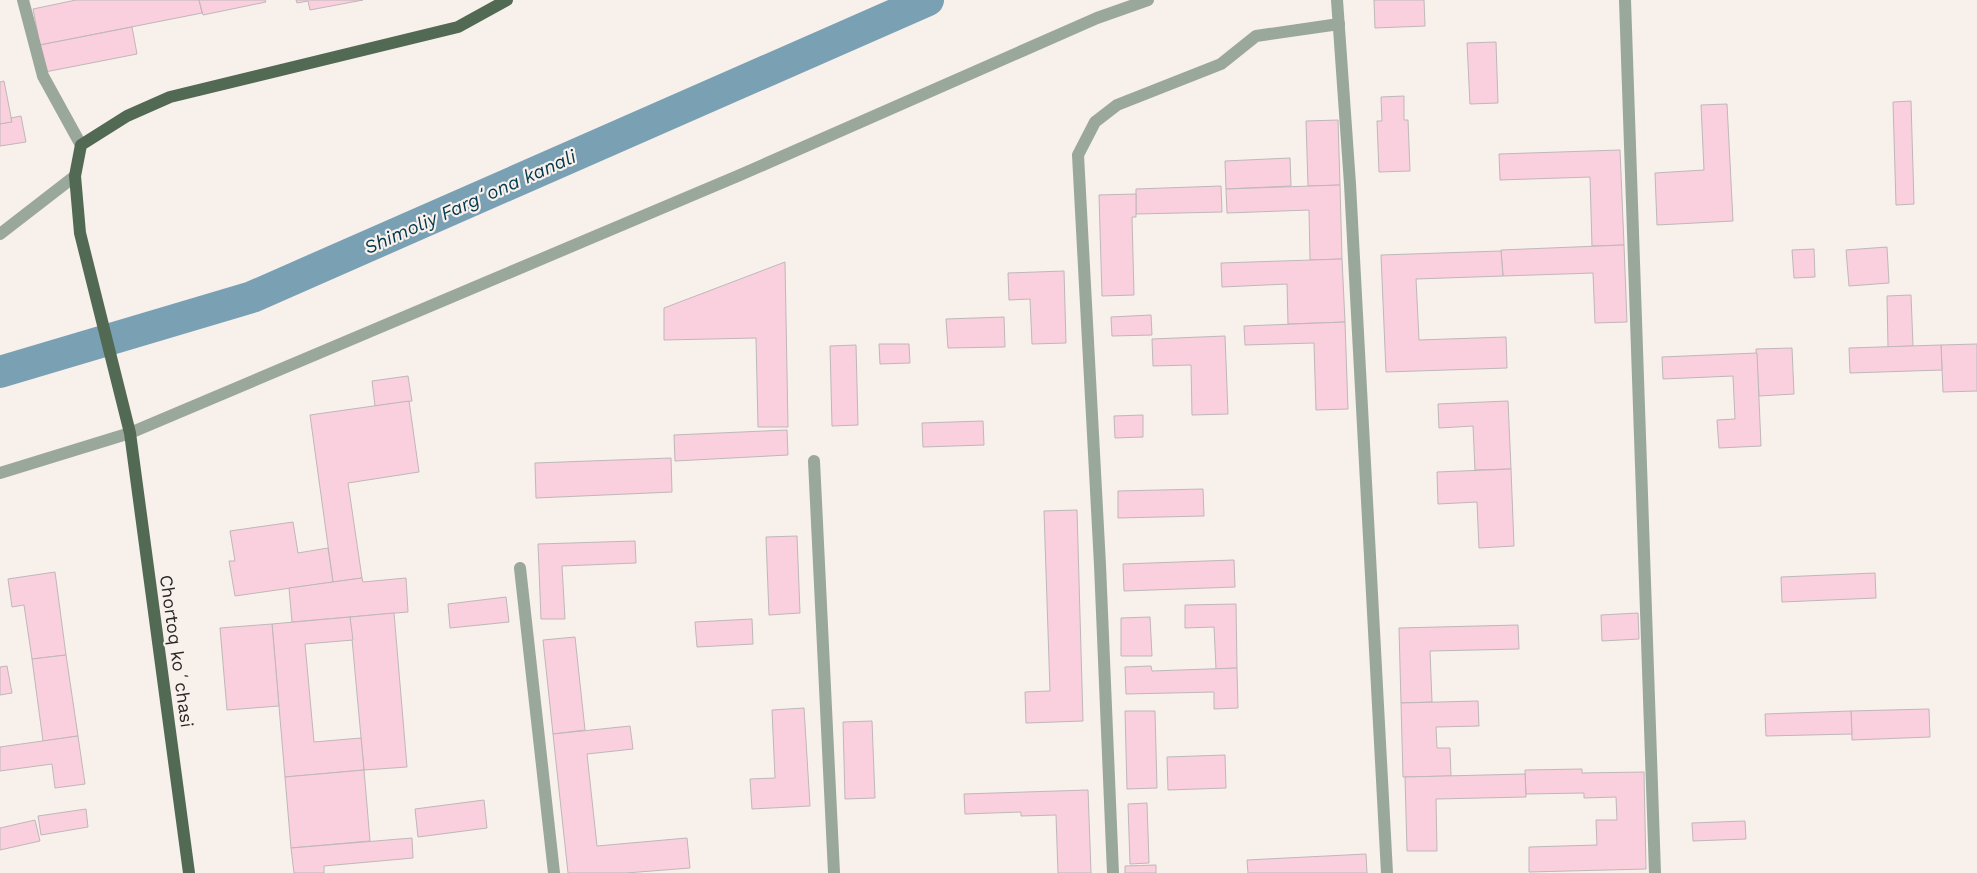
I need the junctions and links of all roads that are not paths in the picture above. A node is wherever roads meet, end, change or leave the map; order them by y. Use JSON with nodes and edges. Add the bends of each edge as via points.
{"nodes":[{"id":1,"x":23,"y":0,"type":"edge"},
{"id":2,"x":507,"y":0,"type":"edge"},
{"id":3,"x":1148,"y":0,"type":"edge"},
{"id":4,"x":1337,"y":0,"type":"edge"},
{"id":5,"x":1624,"y":0,"type":"edge"},
{"id":6,"x":1339,"y":24,"type":"junction"},
{"id":7,"x":81,"y":145,"type":"junction"},
{"id":8,"x":75,"y":176,"type":"junction"},
{"id":9,"x":0,"y":234,"type":"edge"},
{"id":10,"x":130,"y":433,"type":"junction"},
{"id":11,"x":814,"y":461,"type":"dead end"},
{"id":12,"x":0,"y":473,"type":"edge"},
{"id":13,"x":520,"y":568,"type":"dead end"},
{"id":14,"x":189,"y":873,"type":"edge"},
{"id":15,"x":554,"y":873,"type":"edge"},
{"id":16,"x":834,"y":873,"type":"edge"},
{"id":17,"x":1114,"y":873,"type":"edge"},
{"id":18,"x":1387,"y":873,"type":"edge"},
{"id":19,"x":1655,"y":873,"type":"edge"}],
"edges":[{"from":1,"to":7,"type":"street","via":[[43,76]]},
{"from":2,"to":7,"type":"main road","via":[[458,27],[170,97],[127,116]]},
{"from":3,"to":10,"type":"street","via":[[1097,18],[740,175]]},
{"from":4,"to":6,"type":"street"},
{"from":5,"to":19,"type":"street"},
{"from":6,"to":17,"type":"street","via":[[1256,36],[1221,64],[1117,105],[1095,122],[1078,155]]},
{"from":6,"to":18,"type":"street"},
{"from":7,"to":8,"type":"main road","name":"Chortoq koʻchasi"},
{"from":8,"to":9,"type":"street"},
{"from":8,"to":10,"type":"main road","name":"Chortoq koʻchasi","via":[[80,233]]},
{"from":10,"to":12,"type":"street"},
{"from":10,"to":14,"type":"main road","name":"Chortoq koʻchasi"},
{"from":11,"to":16,"type":"street"},
{"from":13,"to":15,"type":"street"}]}
